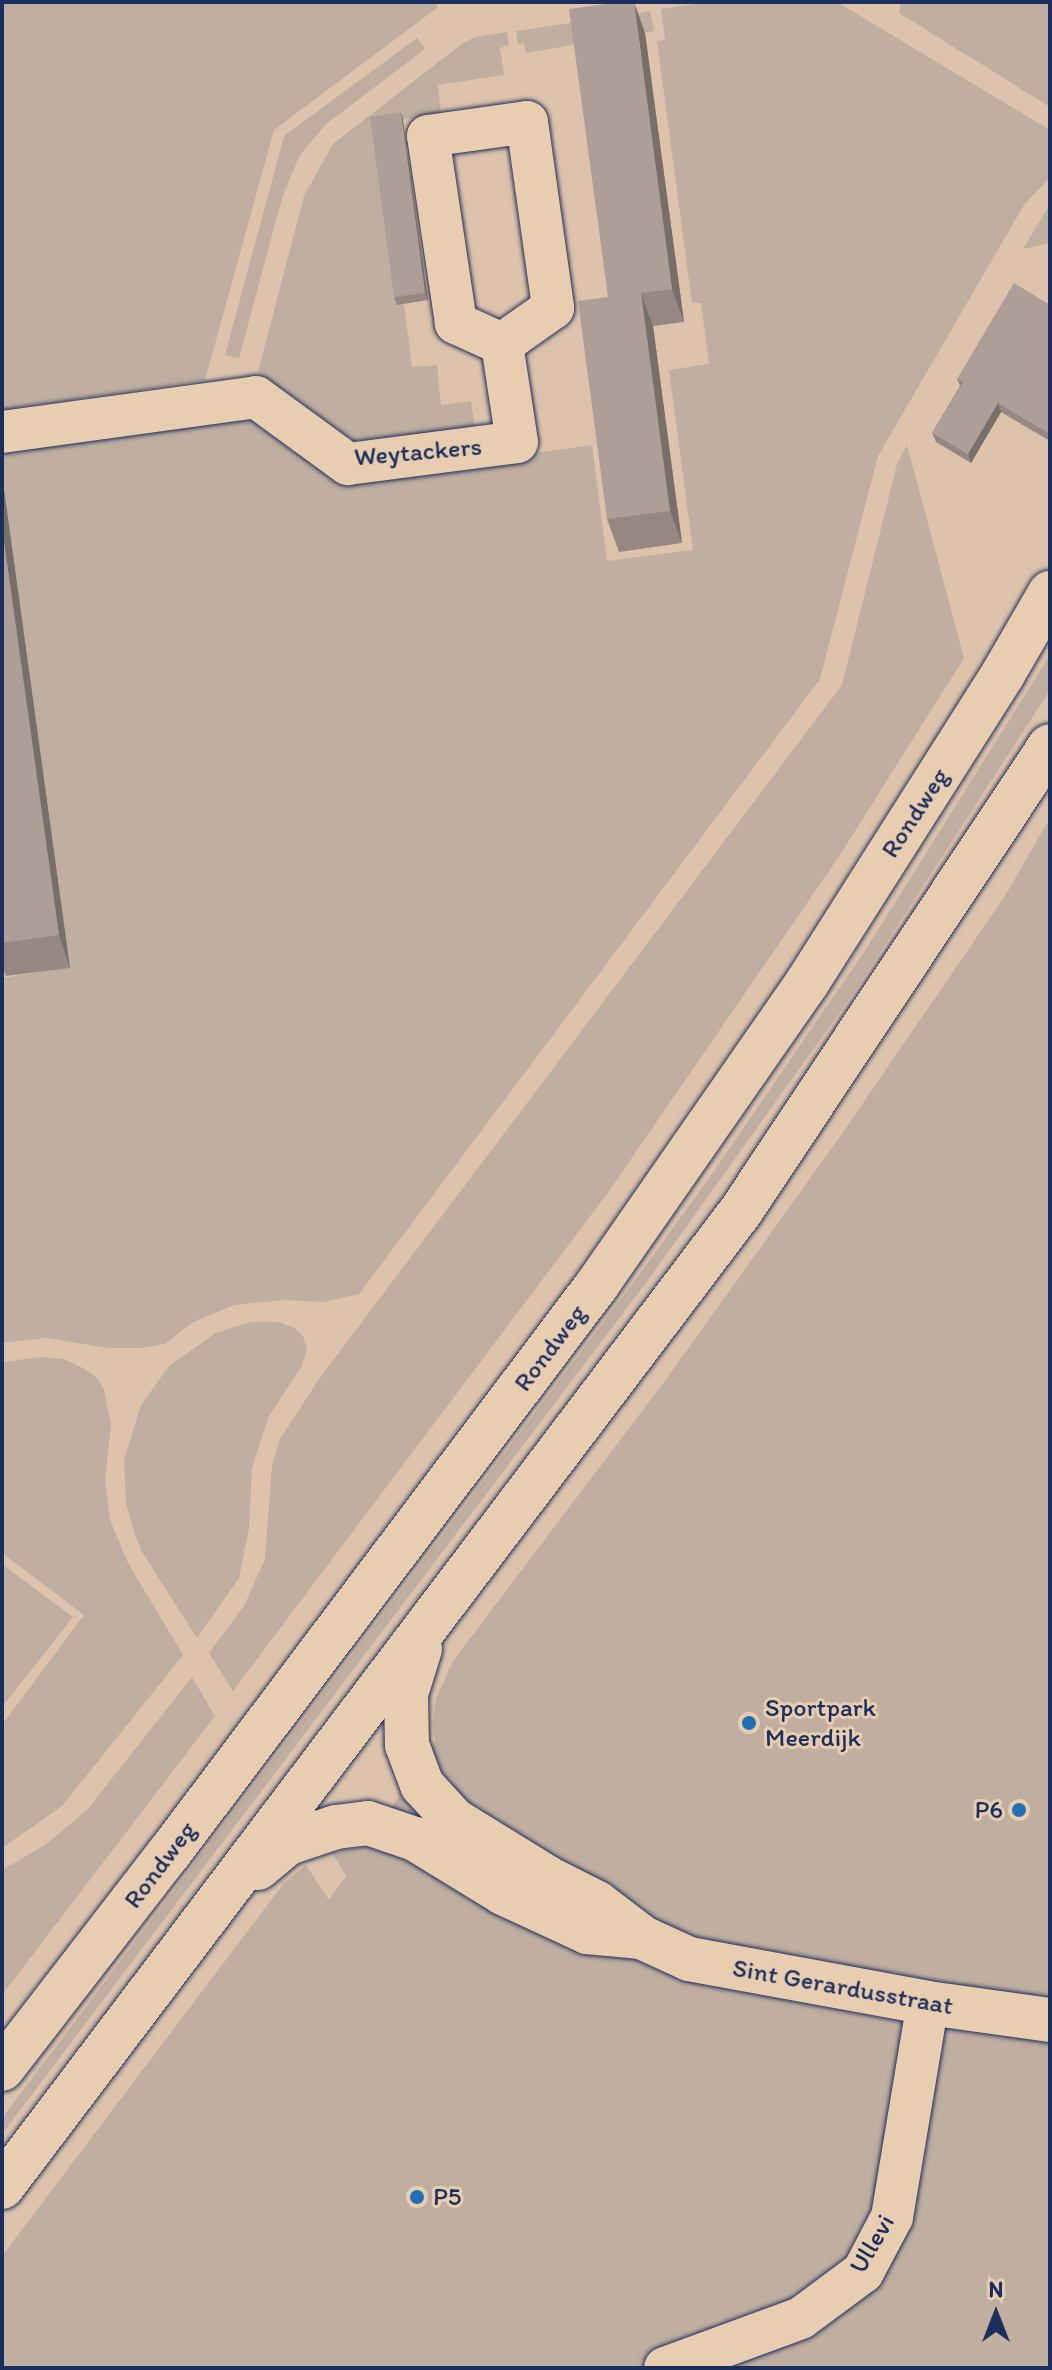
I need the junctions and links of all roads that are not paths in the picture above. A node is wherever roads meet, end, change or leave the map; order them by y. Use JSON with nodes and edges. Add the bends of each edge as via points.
{"nodes":[{"id":1,"x":502,"y":344,"type":"junction"},
{"id":2,"x":2,"y":432,"type":"edge"},
{"id":3,"x":1050,"y":593,"type":"edge"},
{"id":4,"x":1050,"y":746,"type":"edge"},
{"id":5,"x":428,"y":1625,"type":"junction"},
{"id":6,"x":224,"y":1895,"type":"junction"},
{"id":7,"x":641,"y":1937,"type":"junction"},
{"id":8,"x":928,"y":2003,"type":"junction"},
{"id":9,"x":1050,"y":2020,"type":"edge"},
{"id":10,"x":2,"y":2069,"type":"edge"},
{"id":11,"x":2,"y":2187,"type":"edge"},
{"id":12,"x":665,"y":2368,"type":"edge"}],
"edges":[{"from":1,"to":1,"type":"street","via":[[553,308],[527,122],[428,136],[456,323]]},
{"from":1,"to":2,"type":"street","name":"Weytackers","via":[[517,442],[348,464],[256,397]]},
{"from":3,"to":10,"type":"main road","name":"Rondweg","via":[[807,983],[597,1285]]},
{"from":4,"to":5,"type":"main road","via":[[741,1211]]},
{"from":5,"to":6,"type":"main road"},
{"from":5,"to":7,"type":"main road","via":[[406,1694],[407,1745],[422,1785],[454,1820],[597,1903]]},
{"from":6,"to":7,"type":"main road","via":[[288,1843],[368,1823],[415,1839],[503,1893],[587,1932]]},
{"from":6,"to":11,"type":"main road"},
{"from":7,"to":8,"type":"main road","name":"Sint Gerardusstraat","via":[[689,1959]]},
{"from":8,"to":9,"type":"main road","name":"Sint Gerardusstraat"},
{"from":8,"to":12,"type":"street","name":"Ullevi","via":[[892,2217],[863,2272],[801,2318]]}]}
